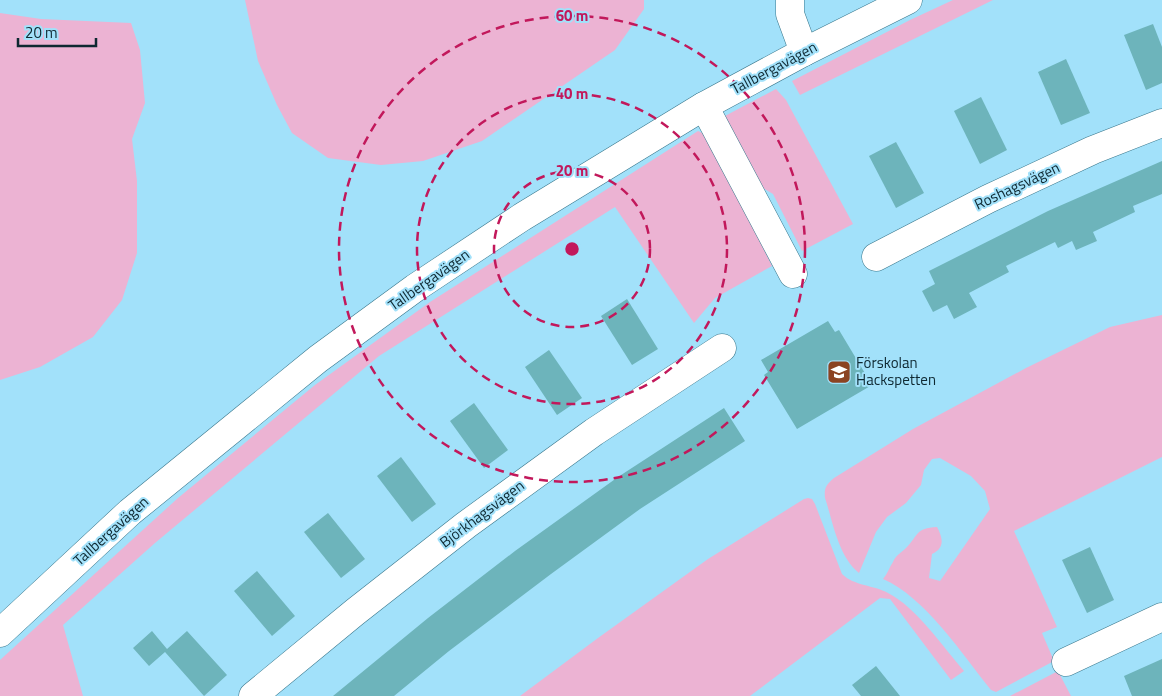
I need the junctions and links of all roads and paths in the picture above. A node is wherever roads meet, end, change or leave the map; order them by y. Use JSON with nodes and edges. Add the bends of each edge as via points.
{"nodes":[{"id":1,"x":790,"y":0,"type":"edge"},
{"id":2,"x":908,"y":0,"type":"edge"},
{"id":3,"x":804,"y":52,"type":"junction"},
{"id":4,"x":704,"y":106,"type":"junction"},
{"id":5,"x":1162,"y":123,"type":"edge"},
{"id":6,"x":876,"y":257,"type":"dead end"},
{"id":7,"x":793,"y":274,"type":"dead end"},
{"id":8,"x":722,"y":348,"type":"dead end"},
{"id":9,"x":1162,"y":617,"type":"edge"},
{"id":10,"x":0,"y":633,"type":"edge"},
{"id":11,"x":1066,"y":662,"type":"dead end"},
{"id":12,"x":253,"y":696,"type":"edge"}],
"edges":[{"from":1,"to":3,"type":"street","via":[[790,14]]},
{"from":2,"to":3,"type":"street","name":"Tallbergavägen"},
{"from":3,"to":4,"type":"street","name":"Tallbergavägen"},
{"from":4,"to":7,"type":"street"},
{"from":4,"to":10,"type":"street","name":"Tallbergavägen","via":[[522,217],[415,288],[326,353],[130,512]]},
{"from":5,"to":6,"type":"street","name":"Roshagsvägen","via":[[1093,150]]},
{"from":8,"to":12,"type":"street","name":"Björkhagsvägen","via":[[594,432],[466,525]]},
{"from":9,"to":11,"type":"street"}]}
